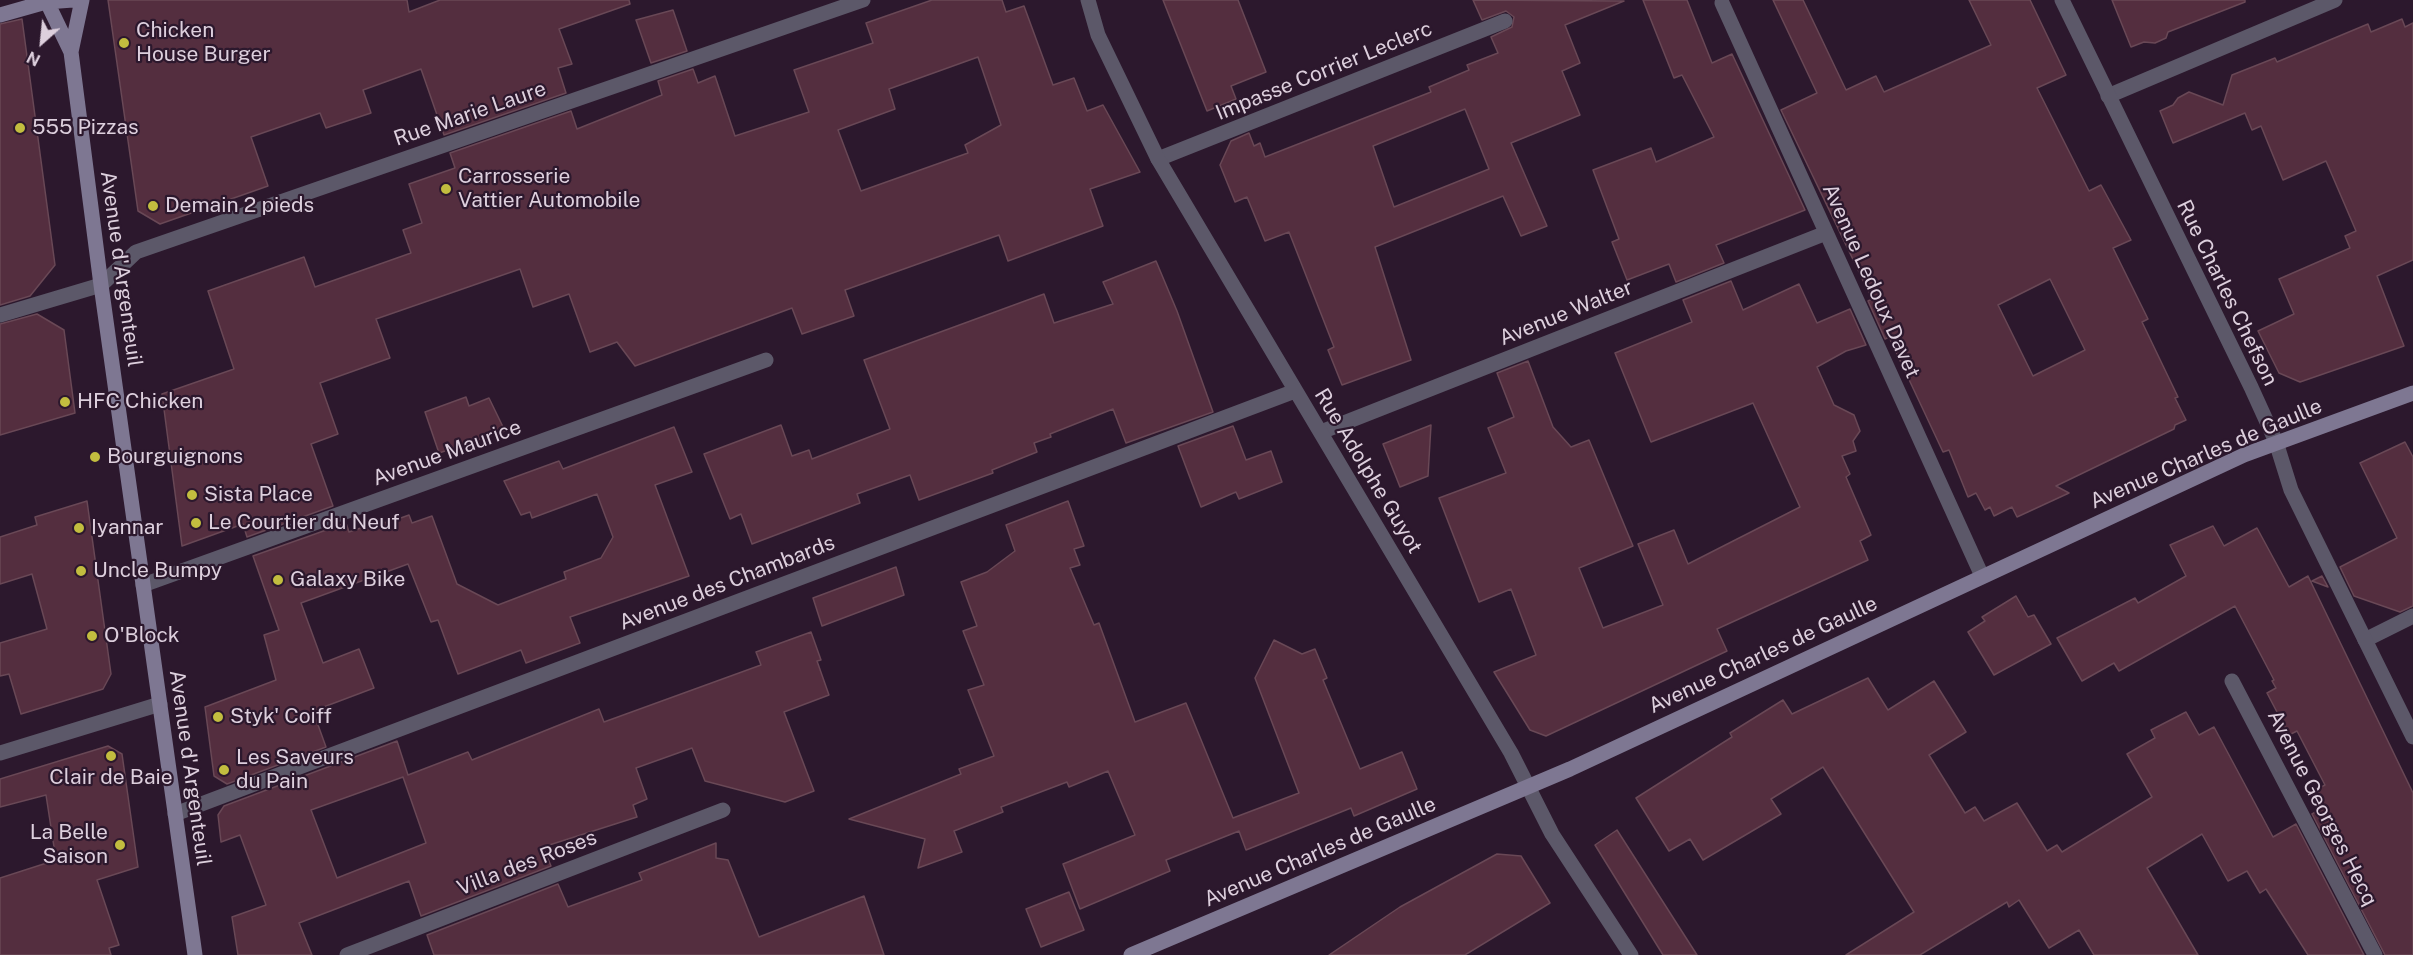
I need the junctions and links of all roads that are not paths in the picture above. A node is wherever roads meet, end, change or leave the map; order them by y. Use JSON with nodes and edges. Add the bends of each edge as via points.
{"nodes":[{"id":1,"x":73,"y":0,"type":"edge"},
{"id":2,"x":82,"y":0,"type":"edge"},
{"id":3,"x":863,"y":0,"type":"edge"},
{"id":4,"x":1088,"y":0,"type":"edge"},
{"id":5,"x":2062,"y":0,"type":"edge"},
{"id":6,"x":2335,"y":0,"type":"edge"},
{"id":7,"x":46,"y":1,"type":"edge"},
{"id":8,"x":1722,"y":3,"type":"dead end"},
{"id":9,"x":0,"y":15,"type":"edge"},
{"id":10,"x":1505,"y":21,"type":"dead end"},
{"id":11,"x":71,"y":52,"type":"junction"},
{"id":12,"x":2108,"y":96,"type":"junction"},
{"id":13,"x":1158,"y":159,"type":"junction"},
{"id":14,"x":1827,"y":233,"type":"junction"},
{"id":15,"x":101,"y":285,"type":"junction"},
{"id":16,"x":0,"y":315,"type":"edge"},
{"id":17,"x":766,"y":360,"type":"dead end"},
{"id":18,"x":1295,"y":391,"type":"junction"},
{"id":19,"x":2413,"y":393,"type":"edge"},
{"id":20,"x":1321,"y":432,"type":"junction"},
{"id":21,"x":2276,"y":442,"type":"junction"},
{"id":22,"x":1982,"y":576,"type":"junction"},
{"id":23,"x":143,"y":585,"type":"junction"},
{"id":24,"x":2413,"y":616,"type":"edge"},
{"id":25,"x":2366,"y":640,"type":"junction"},
{"id":26,"x":2232,"y":681,"type":"dead end"},
{"id":27,"x":160,"y":704,"type":"junction"},
{"id":28,"x":2413,"y":737,"type":"edge"},
{"id":29,"x":0,"y":753,"type":"edge"},
{"id":30,"x":1529,"y":787,"type":"junction"},
{"id":31,"x":723,"y":810,"type":"dead end"},
{"id":32,"x":175,"y":814,"type":"junction"},
{"id":33,"x":195,"y":955,"type":"edge"},
{"id":34,"x":347,"y":955,"type":"edge"},
{"id":35,"x":1131,"y":955,"type":"edge"},
{"id":36,"x":1631,"y":955,"type":"edge"},
{"id":37,"x":2375,"y":955,"type":"edge"}],
"edges":[{"from":1,"to":7,"type":"street"},
{"from":2,"to":11,"type":"street","name":"Avenue d'Argenteuil"},
{"from":3,"to":15,"type":"street","name":"Rue Marie Laure","via":[[136,252]]},
{"from":4,"to":13,"type":"street","name":"Rue Adolphe Guyot","via":[[1098,36]]},
{"from":5,"to":12,"type":"street","name":"Rue Charles Chefson"},
{"from":6,"to":12,"type":"street"},
{"from":7,"to":9,"type":"street"},
{"from":7,"to":11,"type":"street","name":"Avenue d'Argenteuil"},
{"from":8,"to":14,"type":"street","name":"Avenue Ledoux Davet"},
{"from":10,"to":13,"type":"street","name":"Impasse Corrier Leclerc"},
{"from":11,"to":15,"type":"street","name":"Avenue d'Argenteuil"},
{"from":12,"to":21,"type":"street","name":"Rue Charles Chefson"},
{"from":13,"to":18,"type":"street","name":"Rue Adolphe Guyot"},
{"from":14,"to":20,"type":"street","name":"Avenue Walter"},
{"from":14,"to":22,"type":"street","name":"Avenue Ledoux Davet"},
{"from":15,"to":16,"type":"street"},
{"from":15,"to":23,"type":"street","name":"Avenue d'Argenteuil"},
{"from":17,"to":23,"type":"street","name":"Avenue Maurice"},
{"from":18,"to":20,"type":"street","name":"Rue Adolphe Guyot"},
{"from":18,"to":32,"type":"street","name":"Avenue des Chambards"},
{"from":19,"to":21,"type":"street","name":"Avenue Charles de Gaulle"},
{"from":20,"to":30,"type":"street","name":"Rue Adolphe Guyot"},
{"from":21,"to":22,"type":"street","name":"Avenue Charles de Gaulle"},
{"from":21,"to":25,"type":"street","name":"Rue Charles Chefson","via":[[2291,490]]},
{"from":22,"to":30,"type":"street","name":"Avenue Charles de Gaulle"},
{"from":23,"to":27,"type":"street","name":"Avenue d'Argenteuil"},
{"from":24,"to":25,"type":"street"},
{"from":25,"to":28,"type":"street","name":"Rue Charles Chefson"},
{"from":26,"to":37,"type":"street","name":"Avenue Georges Hecq"},
{"from":27,"to":29,"type":"street"},
{"from":27,"to":32,"type":"street","name":"Avenue d'Argenteuil"},
{"from":30,"to":35,"type":"street","name":"Avenue Charles de Gaulle"},
{"from":30,"to":36,"type":"street","name":"Rue Adolphe Guyot","via":[[1552,834]]},
{"from":31,"to":34,"type":"street","name":"Villa des Roses"},
{"from":32,"to":33,"type":"street","name":"Avenue d'Argenteuil"}]}
